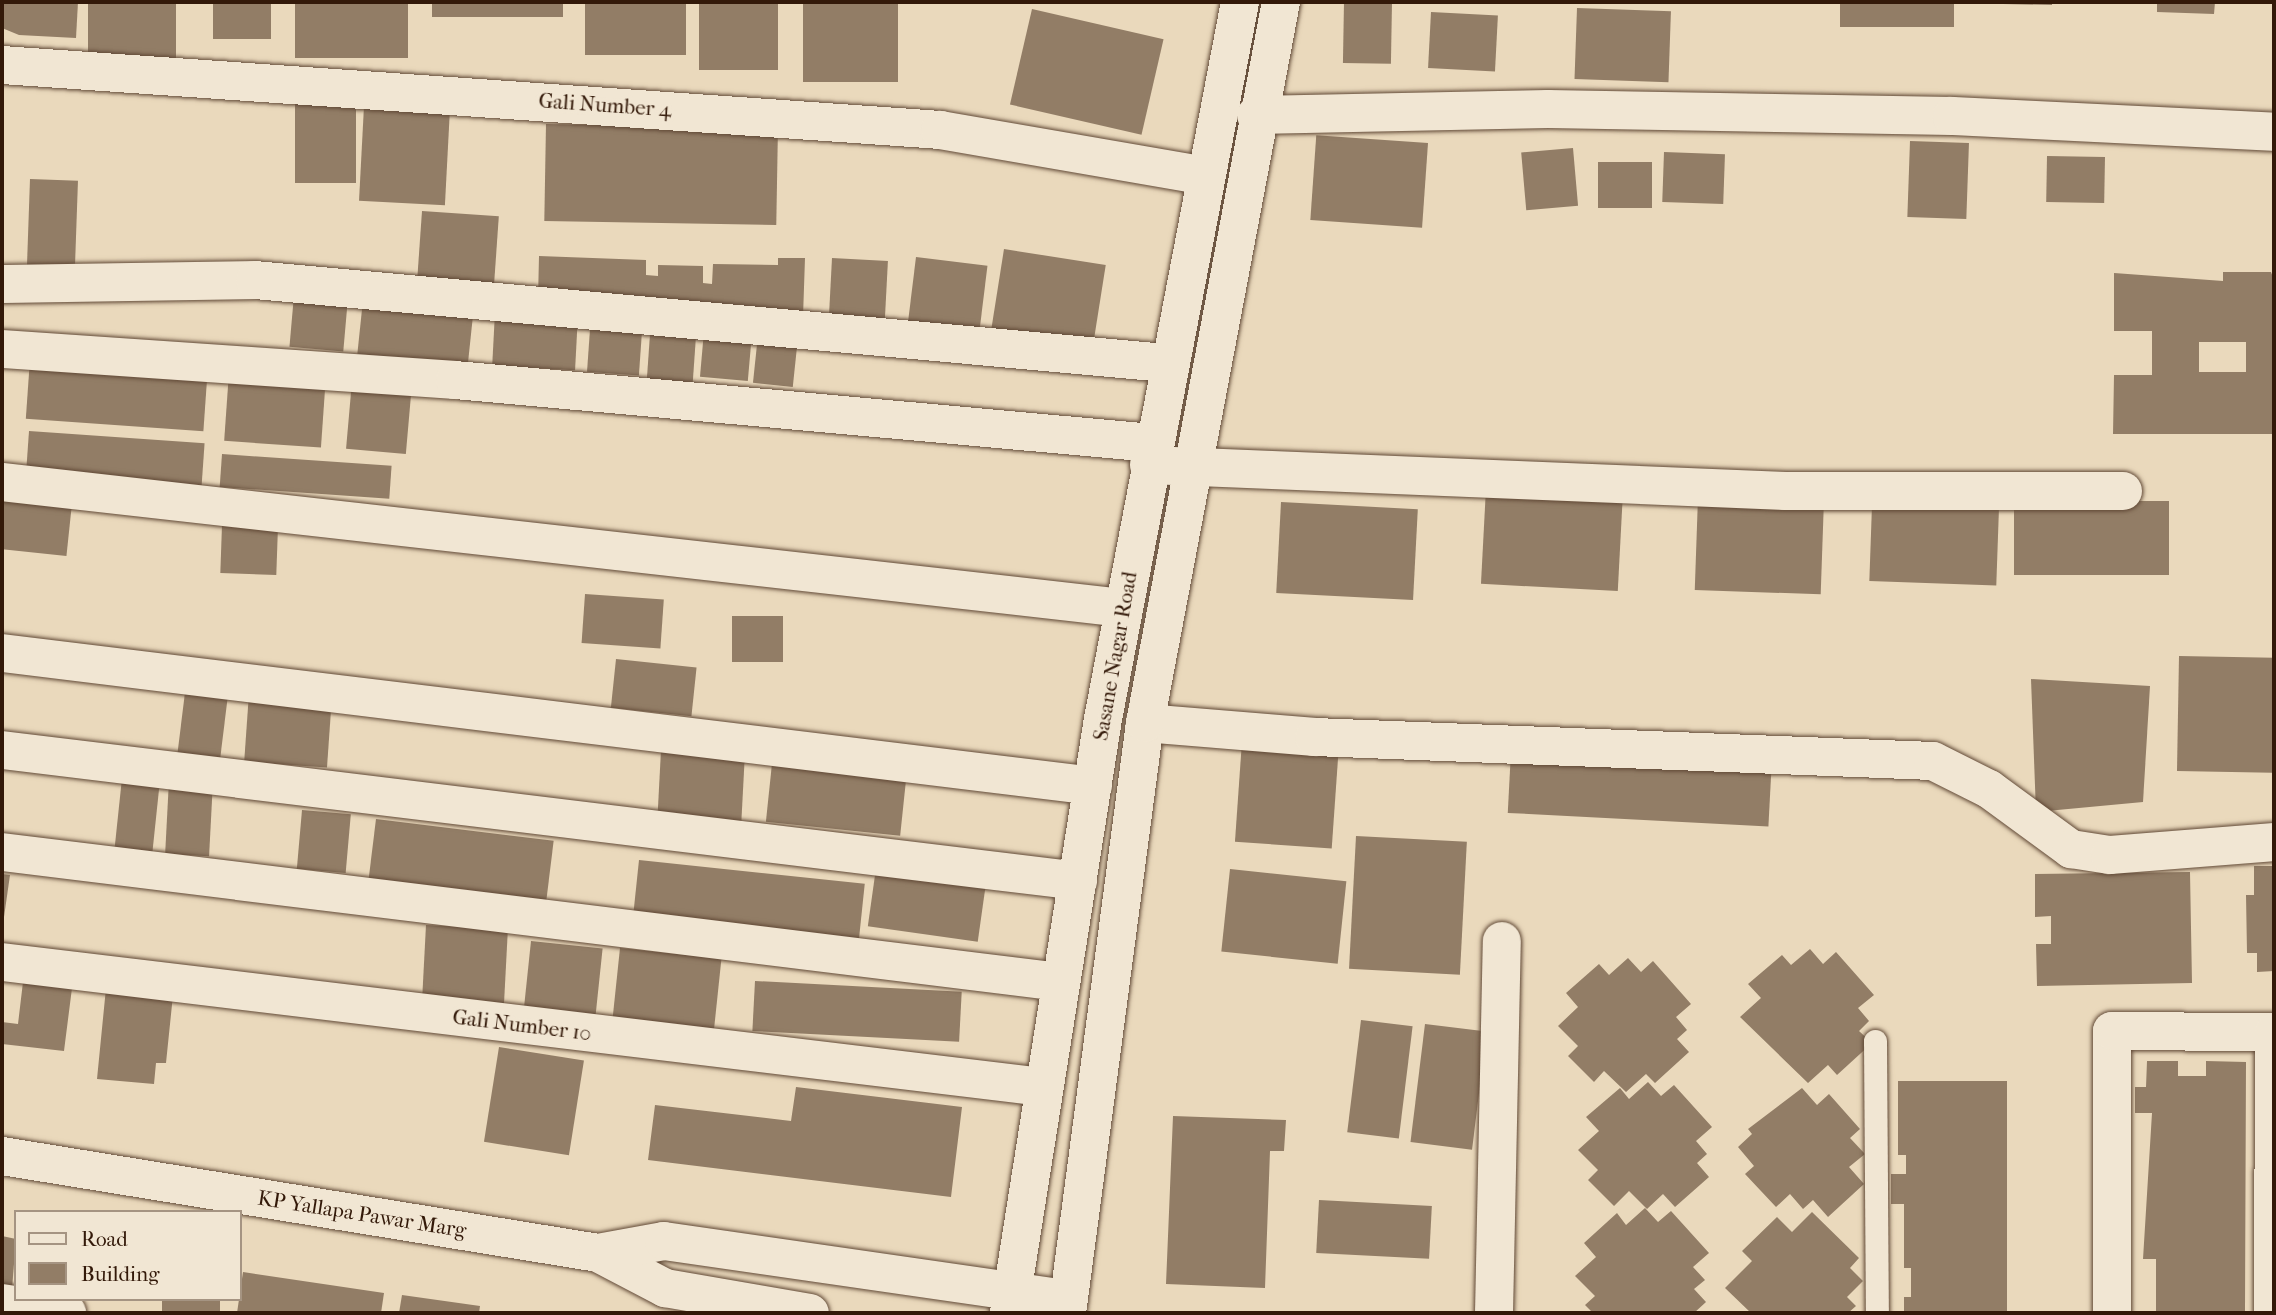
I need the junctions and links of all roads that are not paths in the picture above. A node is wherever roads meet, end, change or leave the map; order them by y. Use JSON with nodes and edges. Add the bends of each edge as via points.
{"nodes":[{"id":1,"x":1240,"y":2,"type":"edge"},
{"id":2,"x":1281,"y":2,"type":"edge"},
{"id":3,"x":2,"y":65,"type":"edge"},
{"id":4,"x":1256,"y":115,"type":"junction"},
{"id":5,"x":2274,"y":132,"type":"edge"},
{"id":6,"x":1205,"y":176,"type":"junction"},
{"id":7,"x":2,"y":284,"type":"edge"},
{"id":8,"x":2,"y":349,"type":"edge"},
{"id":9,"x":1166,"y":363,"type":"junction"},
{"id":10,"x":1151,"y":454,"type":"junction"},
{"id":11,"x":1190,"y":470,"type":"junction"},
{"id":12,"x":2,"y":482,"type":"edge"},
{"id":13,"x":2123,"y":491,"type":"dead end"},
{"id":14,"x":1124,"y":608,"type":"junction"},
{"id":15,"x":2,"y":653,"type":"edge"},
{"id":16,"x":1145,"y":723,"type":"junction"},
{"id":17,"x":2,"y":750,"type":"edge"},
{"id":18,"x":1093,"y":786,"type":"junction"},
{"id":19,"x":2274,"y":842,"type":"edge"},
{"id":20,"x":2,"y":852,"type":"edge"},
{"id":21,"x":1078,"y":881,"type":"junction"},
{"id":22,"x":1502,"y":941,"type":"dead end"},
{"id":23,"x":2,"y":962,"type":"edge"},
{"id":24,"x":1061,"y":982,"type":"junction"},
{"id":25,"x":1875,"y":1041,"type":"dead end"},
{"id":26,"x":1042,"y":1087,"type":"junction"},
{"id":27,"x":2,"y":1156,"type":"edge"},
{"id":28,"x":597,"y":1253,"type":"junction"},
{"id":29,"x":1011,"y":1302,"type":"edge"},
{"id":30,"x":2,"y":1303,"type":"edge"},
{"id":31,"x":1067,"y":1306,"type":"edge"},
{"id":32,"x":67,"y":1313,"type":"edge"},
{"id":33,"x":810,"y":1313,"type":"edge"},
{"id":34,"x":1494,"y":1313,"type":"edge"},
{"id":35,"x":1877,"y":1313,"type":"edge"},
{"id":36,"x":2112,"y":1313,"type":"edge"},
{"id":37,"x":2273,"y":1313,"type":"edge"}],
"edges":[{"from":1,"to":6,"type":"street","name":"Sasane Nagar Road"},
{"from":2,"to":4,"type":"street","name":"Sasane Nagar Road"},
{"from":3,"to":6,"type":"street","name":"Gali Number 4","via":[[927,129]]},
{"from":4,"to":5,"type":"street","via":[[1576,109],[1952,116]]},
{"from":4,"to":11,"type":"street","name":"Sasane Nagar Road"},
{"from":6,"to":9,"type":"street","name":"Sasane Nagar Road"},
{"from":7,"to":9,"type":"street","via":[[255,280]]},
{"from":8,"to":10,"type":"street","via":[[455,380]]},
{"from":9,"to":10,"type":"street","name":"Sasane Nagar Road"},
{"from":10,"to":11,"type":"street"},
{"from":10,"to":14,"type":"street","name":"Sasane Nagar Road"},
{"from":11,"to":13,"type":"street","via":[[1785,491]]},
{"from":11,"to":16,"type":"street","name":"Sasane Nagar Road"},
{"from":12,"to":14,"type":"street"},
{"from":14,"to":18,"type":"street","name":"Sasane Nagar Road"},
{"from":15,"to":18,"type":"street"},
{"from":16,"to":19,"type":"street","via":[[1314,737],[1933,761],[1989,789],[2071,849],[2110,855]]},
{"from":16,"to":31,"type":"street","name":"Sasane Nagar Road"},
{"from":17,"to":21,"type":"street"},
{"from":18,"to":21,"type":"street","name":"Sasane Nagar Road"},
{"from":20,"to":24,"type":"street"},
{"from":21,"to":24,"type":"street","name":"Sasane Nagar Road"},
{"from":22,"to":34,"type":"street"},
{"from":23,"to":26,"type":"street","name":"Gali Number 10"},
{"from":24,"to":26,"type":"street","name":"Sasane Nagar Road"},
{"from":25,"to":35,"type":"lane"},
{"from":26,"to":29,"type":"street","name":"Sasane Nagar Road"},
{"from":27,"to":28,"type":"street","name":"KP Yallapa Pawar Marg"},
{"from":28,"to":29,"type":"street","name":"KP Yallapa Pawar Marg","via":[[664,1241]]},
{"from":28,"to":33,"type":"street","name":"KP Yallapa Pawar Marg","via":[[664,1288]]},
{"from":29,"to":31,"type":"street","name":"KP Yallapa Pawar Marg"},
{"from":30,"to":32,"type":"street"},
{"from":36,"to":37,"type":"street","via":[[2112,1031],[2274,1031]]}]}
